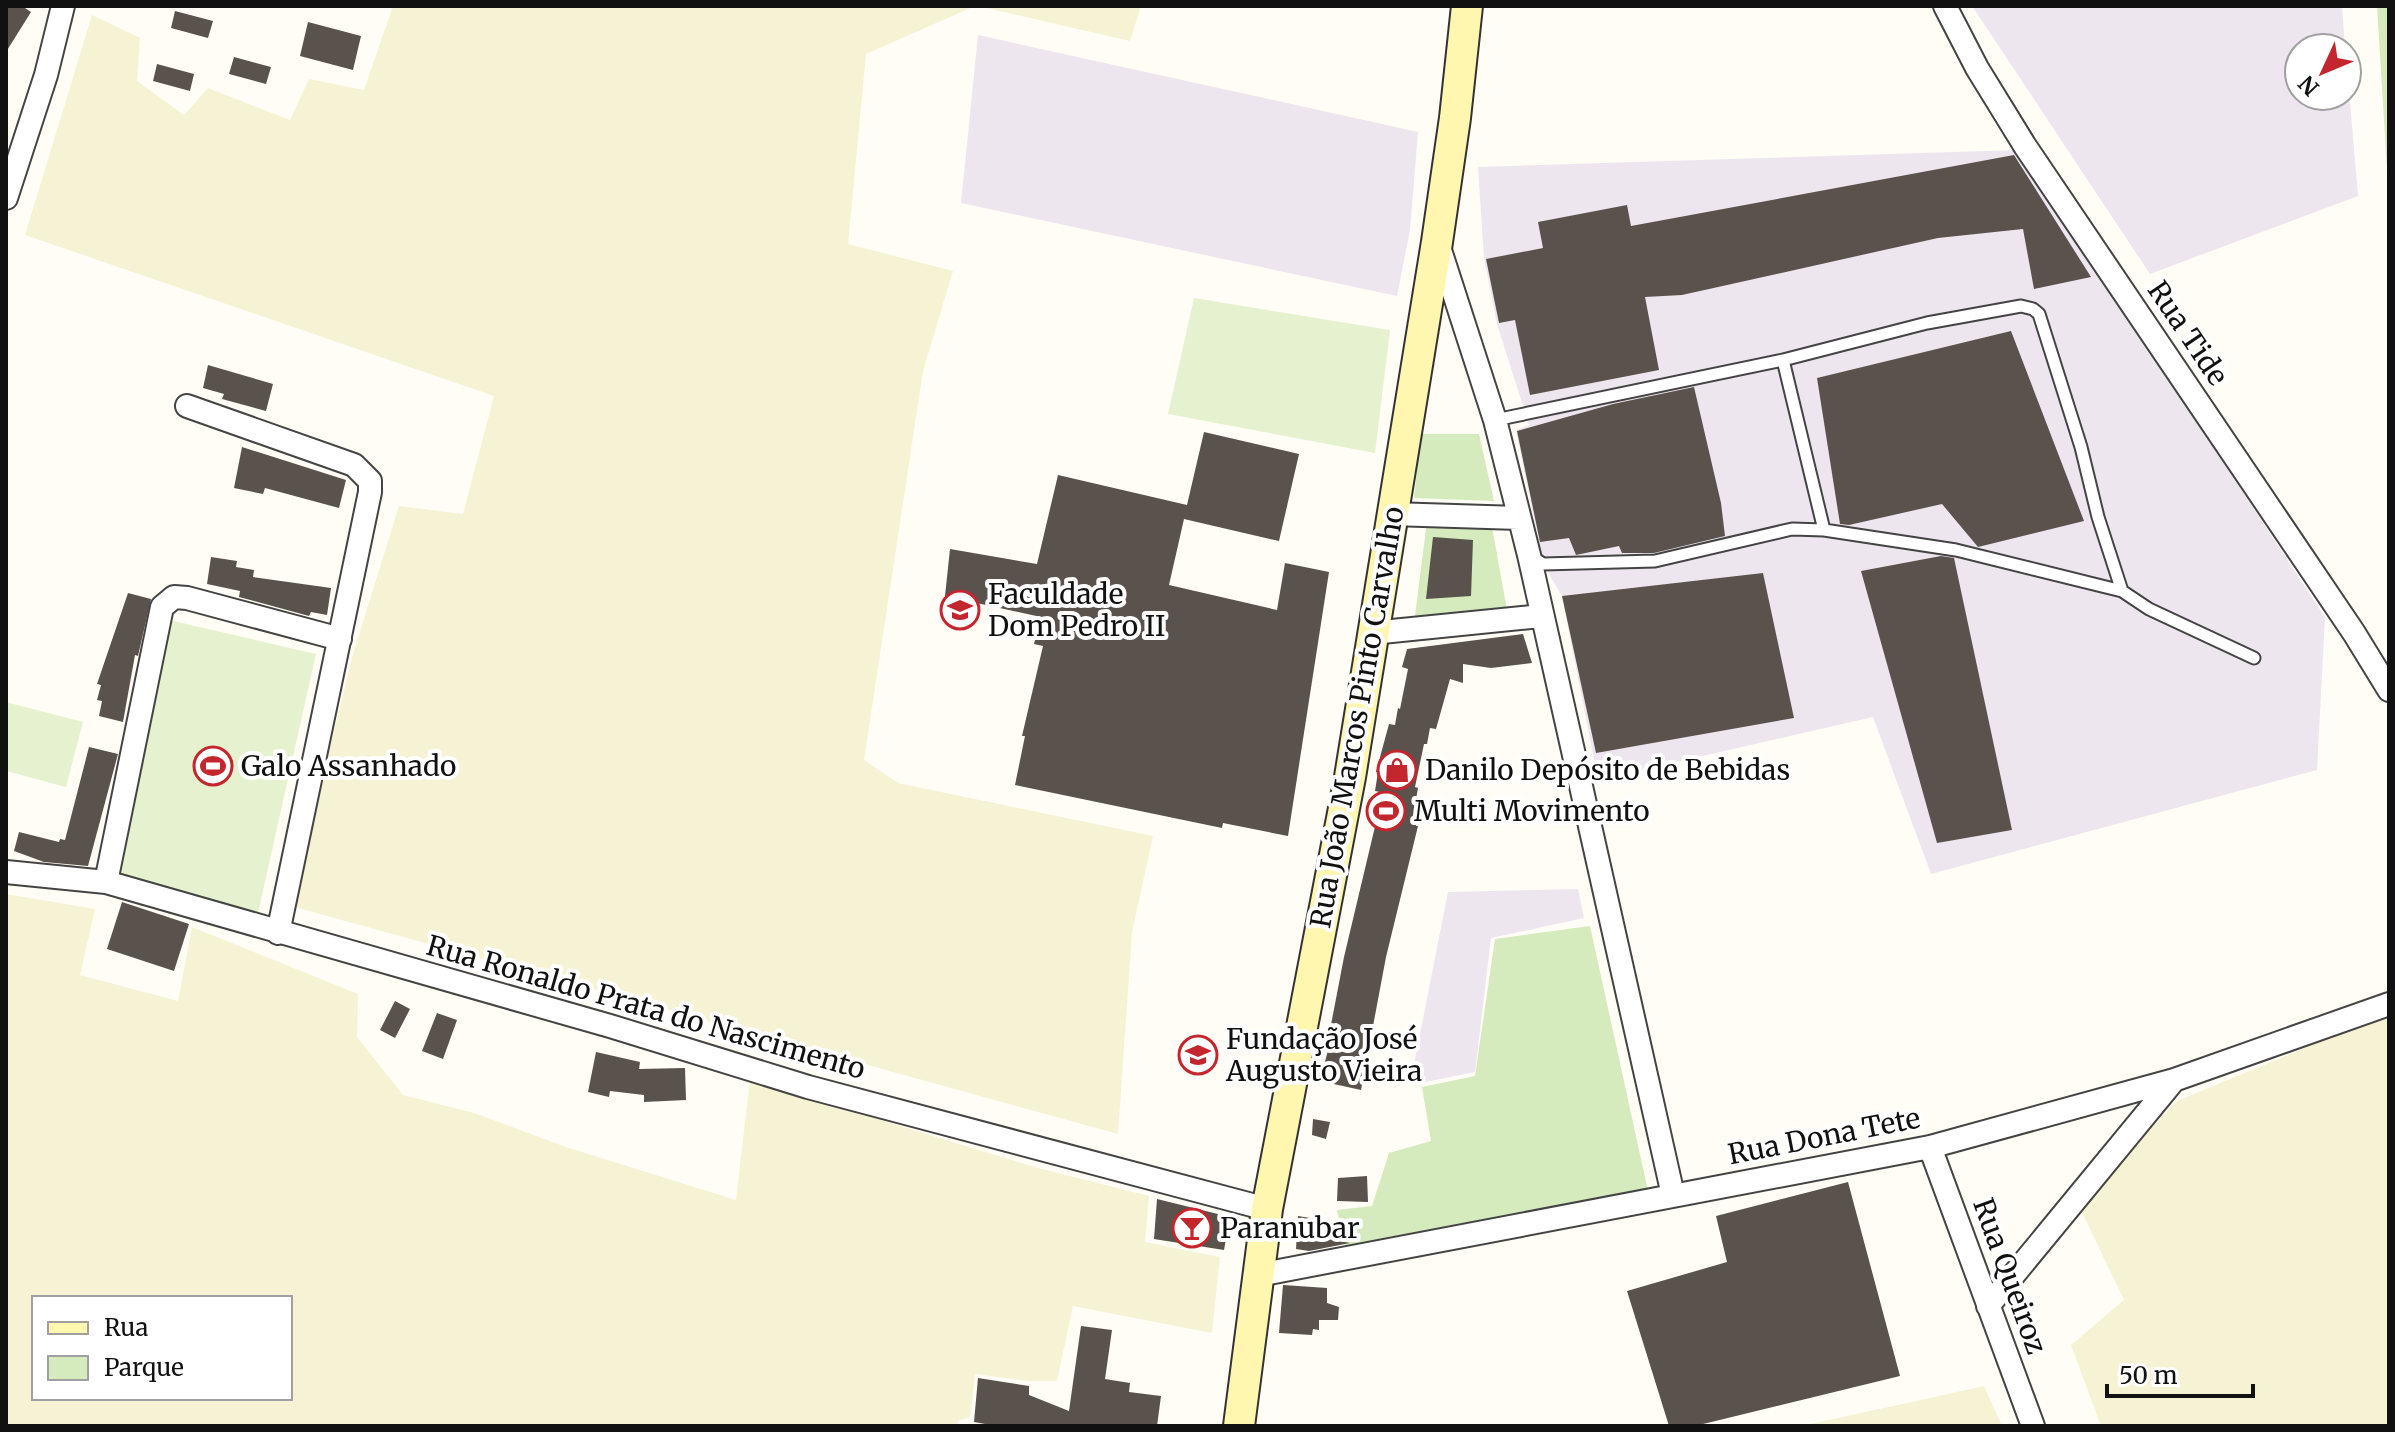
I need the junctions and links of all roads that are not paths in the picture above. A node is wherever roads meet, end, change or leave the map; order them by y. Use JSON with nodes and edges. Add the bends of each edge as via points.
{"nodes":[{"id":1,"x":63,"y":6,"type":"edge"},
{"id":2,"x":1467,"y":6,"type":"edge"},
{"id":3,"x":1945,"y":6,"type":"edge"},
{"id":4,"x":6,"y":198,"type":"edge"},
{"id":5,"x":1437,"y":242,"type":"junction"},
{"id":6,"x":1783,"y":360,"type":"junction"},
{"id":7,"x":187,"y":406,"type":"dead end"},
{"id":8,"x":1495,"y":420,"type":"junction"},
{"id":9,"x":1391,"y":514,"type":"junction"},
{"id":10,"x":1519,"y":518,"type":"junction"},
{"id":11,"x":1824,"y":530,"type":"junction"},
{"id":12,"x":1529,"y":555,"type":"junction"},
{"id":13,"x":2122,"y":591,"type":"junction"},
{"id":14,"x":1541,"y":616,"type":"junction"},
{"id":15,"x":1372,"y":633,"type":"junction"},
{"id":16,"x":340,"y":639,"type":"junction"},
{"id":17,"x":2254,"y":658,"type":"dead end"},
{"id":18,"x":2389,"y":690,"type":"edge"},
{"id":19,"x":6,"y":872,"type":"edge"},
{"id":20,"x":106,"y":882,"type":"junction"},
{"id":21,"x":278,"y":933,"type":"junction"},
{"id":22,"x":2389,"y":1004,"type":"edge"},
{"id":23,"x":2174,"y":1080,"type":"junction"},
{"id":24,"x":1930,"y":1147,"type":"junction"},
{"id":25,"x":1673,"y":1195,"type":"junction"},
{"id":26,"x":1267,"y":1209,"type":"junction"},
{"id":27,"x":1258,"y":1275,"type":"junction"},
{"id":28,"x":1988,"y":1306,"type":"junction"},
{"id":29,"x":1239,"y":1426,"type":"edge"},
{"id":30,"x":2033,"y":1426,"type":"edge"}],
"edges":[{"from":1,"to":4,"type":"street"},
{"from":2,"to":5,"type":"main road","name":"Rua João Marcos Pinto Carvalho"},
{"from":3,"to":18,"type":"street","name":"Rua Tide","via":[[2025,146]]},
{"from":5,"to":8,"type":"street"},
{"from":5,"to":9,"type":"main road","name":"Rua João Marcos Pinto Carvalho"},
{"from":6,"to":8,"type":"lane"},
{"from":6,"to":11,"type":"lane"},
{"from":6,"to":13,"type":"lane","via":[[1927,323],[2021,306],[2033,309],[2039,314],[2081,447]]},
{"from":7,"to":16,"type":"street","via":[[354,465],[370,481]]},
{"from":8,"to":10,"type":"street"},
{"from":9,"to":10,"type":"street"},
{"from":9,"to":15,"type":"main road","name":"Rua João Marcos Pinto Carvalho"},
{"from":10,"to":12,"type":"street"},
{"from":11,"to":12,"type":"lane","via":[[1792,529],[1655,561],[1543,564]]},
{"from":11,"to":13,"type":"lane","via":[[1956,550]]},
{"from":12,"to":14,"type":"street"},
{"from":13,"to":17,"type":"lane"},
{"from":14,"to":15,"type":"street"},
{"from":14,"to":25,"type":"street"},
{"from":15,"to":26,"type":"main road","name":"Rua João Marcos Pinto Carvalho","via":[[1350,777]]},
{"from":16,"to":20,"type":"street","via":[[187,598],[174,597],[162,607]]},
{"from":16,"to":21,"type":"street"},
{"from":19,"to":20,"type":"street","name":"Rua Ronaldo Prata do Nascimento"},
{"from":20,"to":21,"type":"street","name":"Rua Ronaldo Prata do Nascimento"},
{"from":21,"to":26,"type":"street","name":"Rua Ronaldo Prata do Nascimento","via":[[808,1087]]},
{"from":22,"to":23,"type":"street","name":"Rua Dona Tete"},
{"from":23,"to":24,"type":"street","name":"Rua Dona Tete"},
{"from":23,"to":28,"type":"street"},
{"from":24,"to":25,"type":"street","name":"Rua Dona Tete"},
{"from":24,"to":28,"type":"street","name":"Rua Queiroz"},
{"from":25,"to":27,"type":"street","name":"Rua Dona Tete"},
{"from":26,"to":27,"type":"main road","name":"Rua João Marcos Pinto Carvalho"},
{"from":27,"to":29,"type":"main road","name":"Rua João Marcos Pinto Carvalho"},
{"from":28,"to":30,"type":"street","name":"Rua Queiroz"}]}
